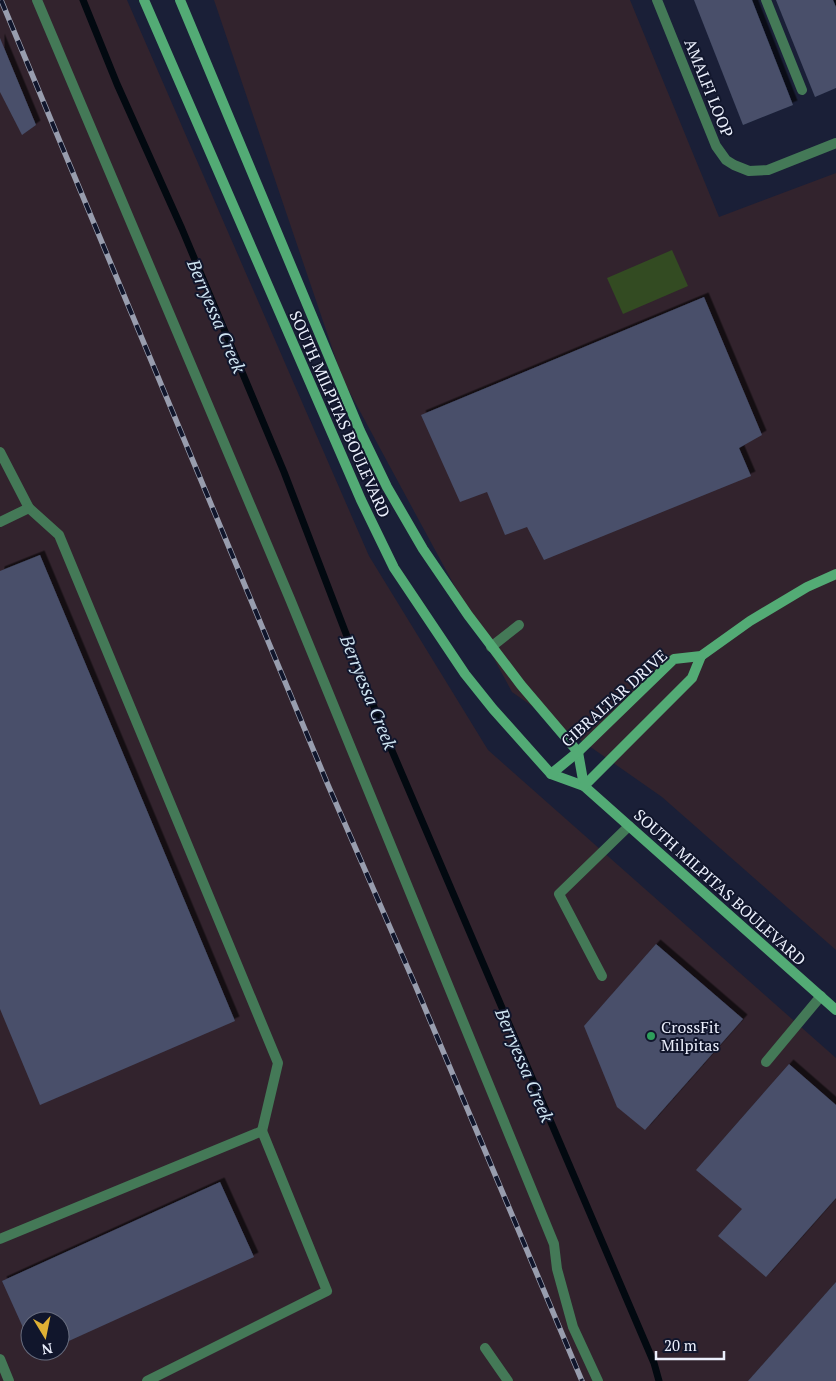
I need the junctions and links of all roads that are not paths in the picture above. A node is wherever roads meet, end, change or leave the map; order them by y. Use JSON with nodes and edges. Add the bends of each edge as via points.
{"nodes":[{"id":1,"x":37,"y":0,"type":"edge"},
{"id":2,"x":144,"y":0,"type":"edge"},
{"id":3,"x":180,"y":0,"type":"edge"},
{"id":4,"x":657,"y":0,"type":"edge"},
{"id":5,"x":766,"y":0,"type":"edge"},
{"id":6,"x":802,"y":90,"type":"dead end"},
{"id":7,"x":836,"y":143,"type":"edge"},
{"id":8,"x":0,"y":452,"type":"edge"},
{"id":9,"x":29,"y":508,"type":"junction"},
{"id":10,"x":0,"y":522,"type":"edge"},
{"id":11,"x":836,"y":574,"type":"edge"},
{"id":12,"x":519,"y":625,"type":"dead end"},
{"id":13,"x":491,"y":647,"type":"junction"},
{"id":14,"x":701,"y":656,"type":"junction"},
{"id":15,"x":578,"y":752,"type":"junction"},
{"id":16,"x":551,"y":774,"type":"junction"},
{"id":17,"x":584,"y":786,"type":"junction"},
{"id":18,"x":629,"y":826,"type":"junction"},
{"id":19,"x":602,"y":976,"type":"dead end"},
{"id":20,"x":821,"y":996,"type":"junction"},
{"id":21,"x":836,"y":1010,"type":"edge"},
{"id":22,"x":766,"y":1062,"type":"dead end"},
{"id":23,"x":262,"y":1130,"type":"junction"},
{"id":24,"x":0,"y":1239,"type":"edge"},
{"id":25,"x":485,"y":1348,"type":"dead end"},
{"id":26,"x":0,"y":1359,"type":"edge"},
{"id":27,"x":9,"y":1381,"type":"edge"},
{"id":28,"x":147,"y":1381,"type":"edge"},
{"id":29,"x":508,"y":1381,"type":"edge"},
{"id":30,"x":598,"y":1381,"type":"edge"}],
"edges":[{"from":1,"to":30,"type":"street","via":[[286,590],[554,1244],[557,1270],[573,1327]]},
{"from":2,"to":16,"type":"main road","name":"SOUTH MILPITAS BOULEVARD","via":[[361,500],[394,568],[465,674]]},
{"from":3,"to":13,"type":"main road","name":"SOUTH MILPITAS BOULEVARD","via":[[360,430],[387,487],[423,549]]},
{"from":4,"to":7,"type":"street","name":"AMALFI LOOP","via":[[716,146],[726,160],[749,171],[768,170]]},
{"from":5,"to":6,"type":"street"},
{"from":8,"to":9,"type":"street"},
{"from":9,"to":10,"type":"street"},
{"from":9,"to":23,"type":"street","via":[[59,535],[278,1063]]},
{"from":11,"to":14,"type":"main road","name":"GIBRALTAR DRIVE","via":[[750,621]]},
{"from":12,"to":13,"type":"street"},
{"from":13,"to":15,"type":"main road","name":"SOUTH MILPITAS BOULEVARD"},
{"from":14,"to":15,"type":"main road","name":"GIBRALTAR DRIVE","via":[[674,659]]},
{"from":14,"to":17,"type":"main road","via":[[692,678]]},
{"from":15,"to":16,"type":"main road","name":"GIBRALTAR DRIVE"},
{"from":15,"to":17,"type":"main road"},
{"from":16,"to":17,"type":"main road","name":"SOUTH MILPITAS BOULEVARD"},
{"from":17,"to":18,"type":"main road","name":"SOUTH MILPITAS BOULEVARD"},
{"from":18,"to":19,"type":"street","via":[[559,894]]},
{"from":18,"to":20,"type":"main road","name":"SOUTH MILPITAS BOULEVARD"},
{"from":20,"to":21,"type":"main road","name":"SOUTH MILPITAS BOULEVARD"},
{"from":20,"to":22,"type":"street"},
{"from":23,"to":24,"type":"street"},
{"from":23,"to":28,"type":"street","via":[[327,1291]]},
{"from":25,"to":29,"type":"street"},
{"from":26,"to":27,"type":"street"}]}
